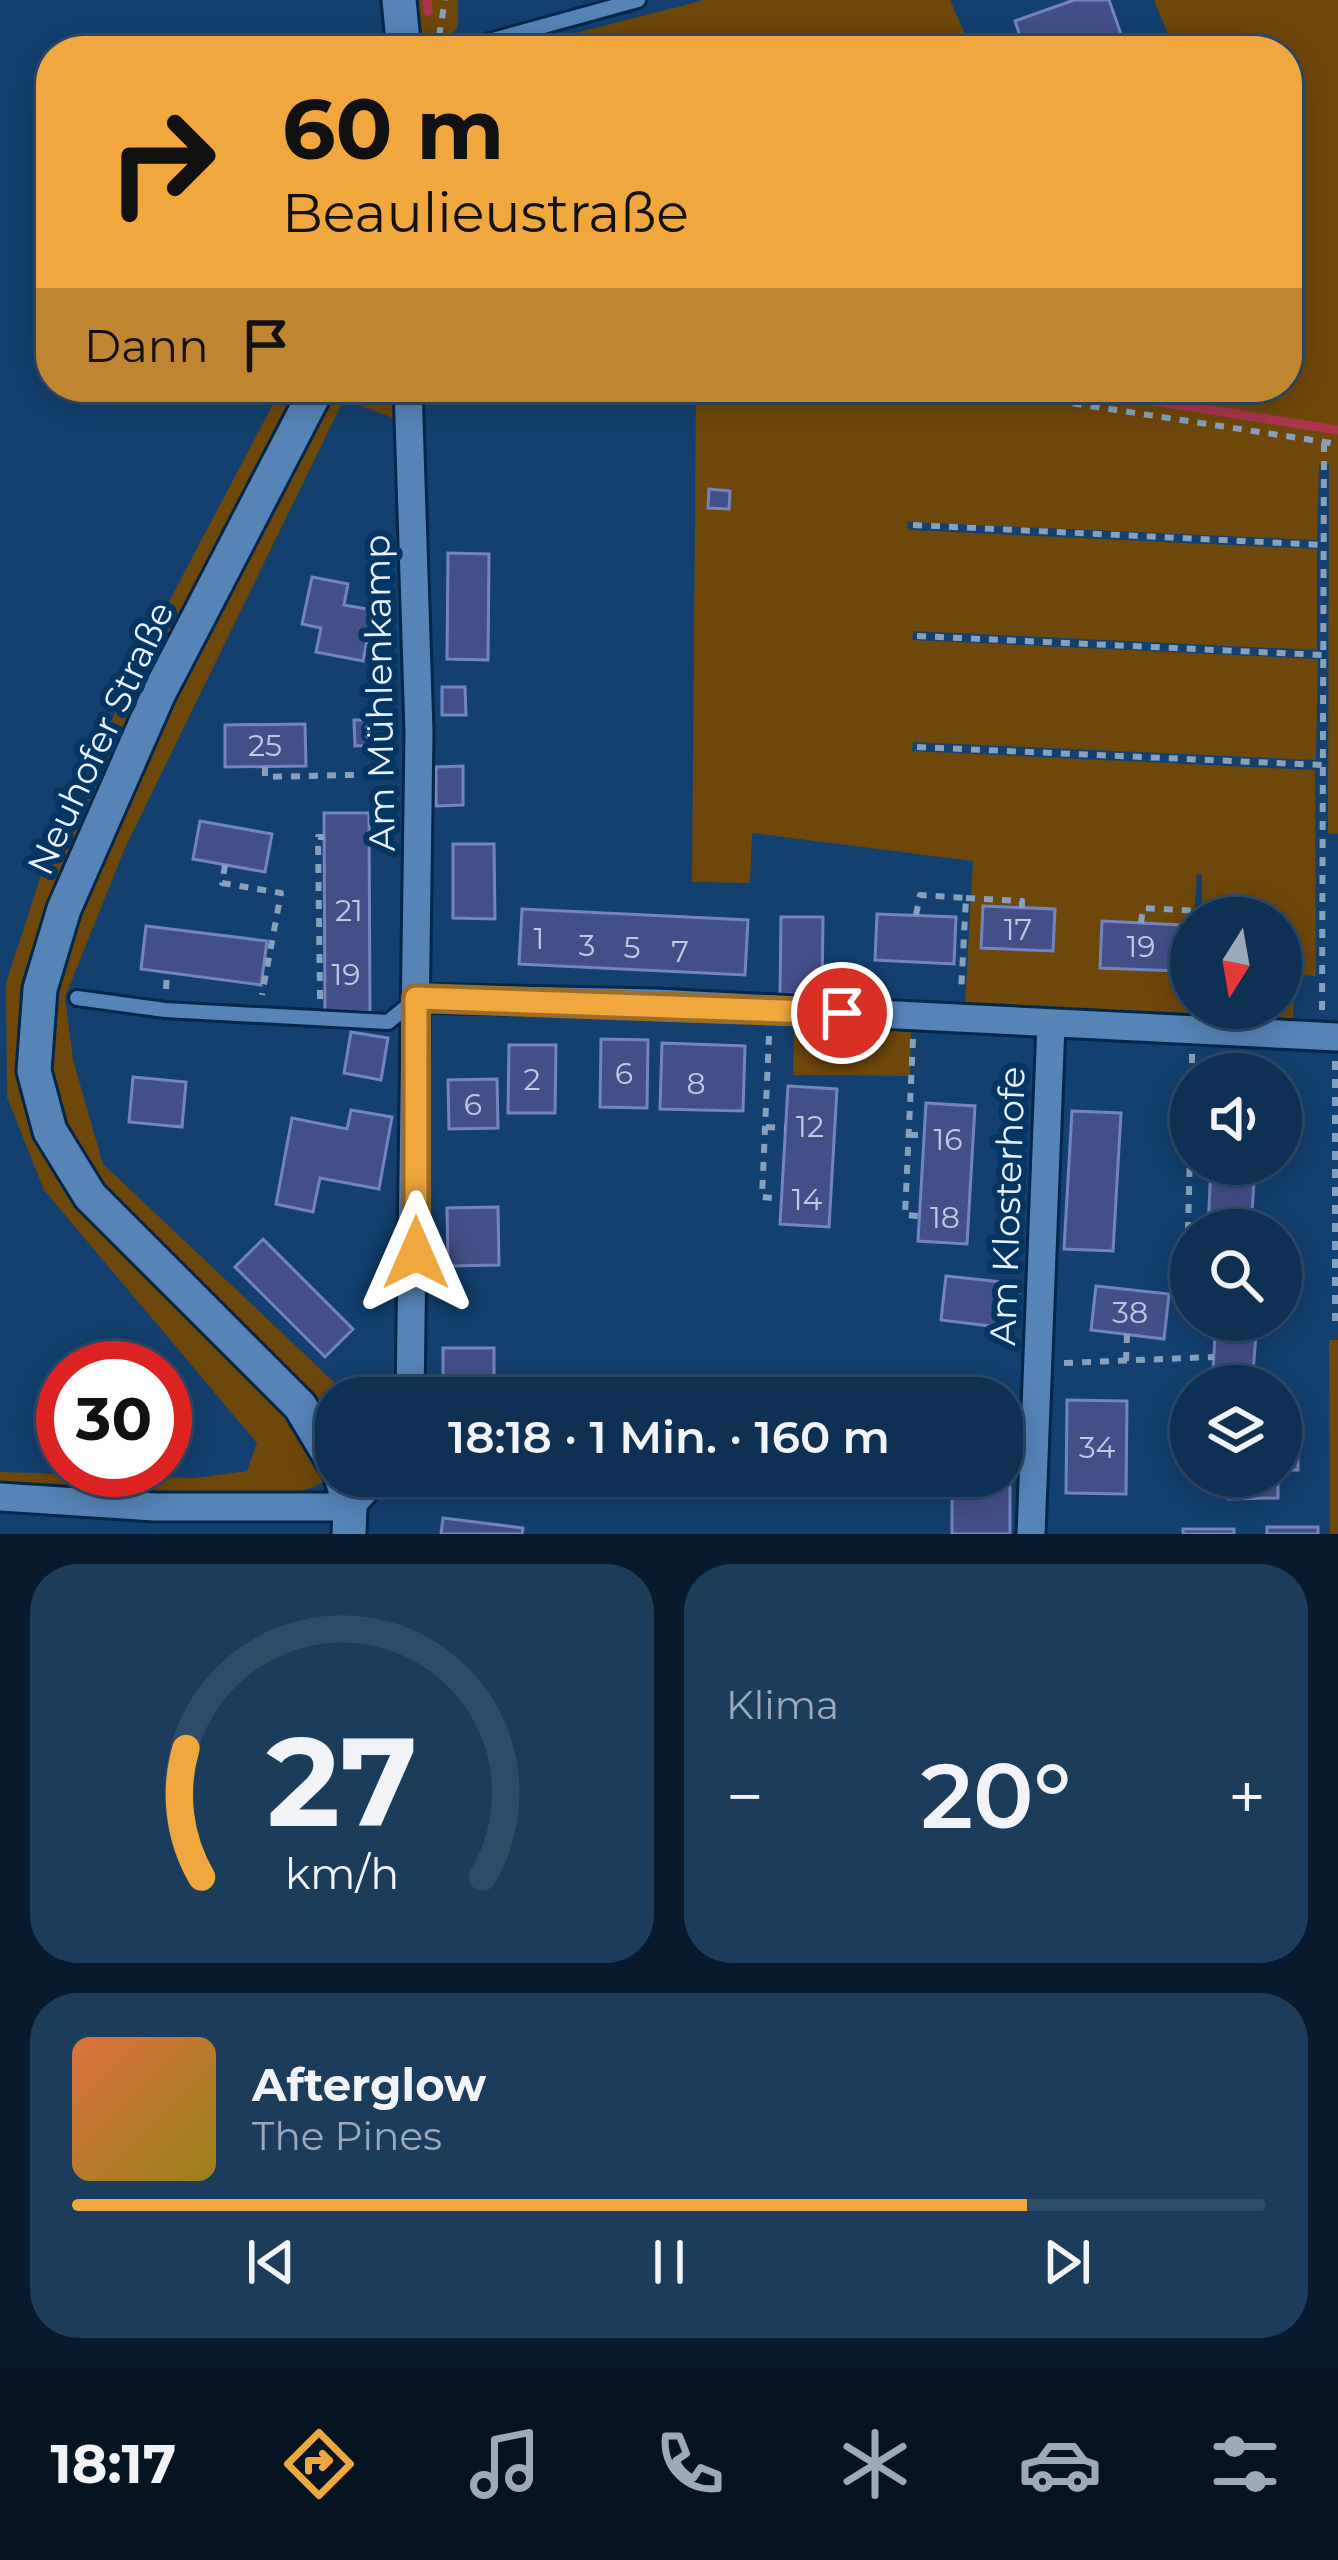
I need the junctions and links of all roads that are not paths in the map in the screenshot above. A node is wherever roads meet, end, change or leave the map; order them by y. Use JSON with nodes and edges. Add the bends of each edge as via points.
{"nodes":[{"id":1,"x":399,"y":0,"type":"edge"},
{"id":2,"x":638,"y":0,"type":"edge"},
{"id":3,"x":403,"y":36,"type":"edge"},
{"id":4,"x":507,"y":36,"type":"edge"},
{"id":5,"x":311,"y":402,"type":"edge"},
{"id":6,"x":408,"y":402,"type":"edge"},
{"id":7,"x":77,"y":998,"type":"dead end"},
{"id":8,"x":416,"y":998,"type":"junction"},
{"id":9,"x":1051,"y":1024,"type":"junction"},
{"id":10,"x":1336,"y":1036,"type":"edge"},
{"id":11,"x":410,"y":1377,"type":"edge"},
{"id":12,"x":315,"y":1431,"type":"edge"},
{"id":13,"x":0,"y":1497,"type":"edge"},
{"id":14,"x":347,"y":1506,"type":"edge"},
{"id":15,"x":1031,"y":1534,"type":"edge"}],
"edges":[{"from":1,"to":3,"type":"street"},
{"from":2,"to":4,"type":"lane"},
{"from":5,"to":12,"type":"street","name":"Neuhofer Straße","via":[[158,694],[64,909],[40,988],[34,1071],[50,1131],[90,1196],[300,1406]]},
{"from":6,"to":8,"type":"street","name":"Am Mühlenkamp"},
{"from":7,"to":8,"type":"lane","via":[[388,1022]]},
{"from":8,"to":9,"type":"street"},
{"from":8,"to":11,"type":"street","name":"Am Mühlenkamp"},
{"from":9,"to":10,"type":"street"},
{"from":9,"to":15,"type":"street","name":"Am Klosterhofe"},
{"from":13,"to":14,"type":"street"}]}
